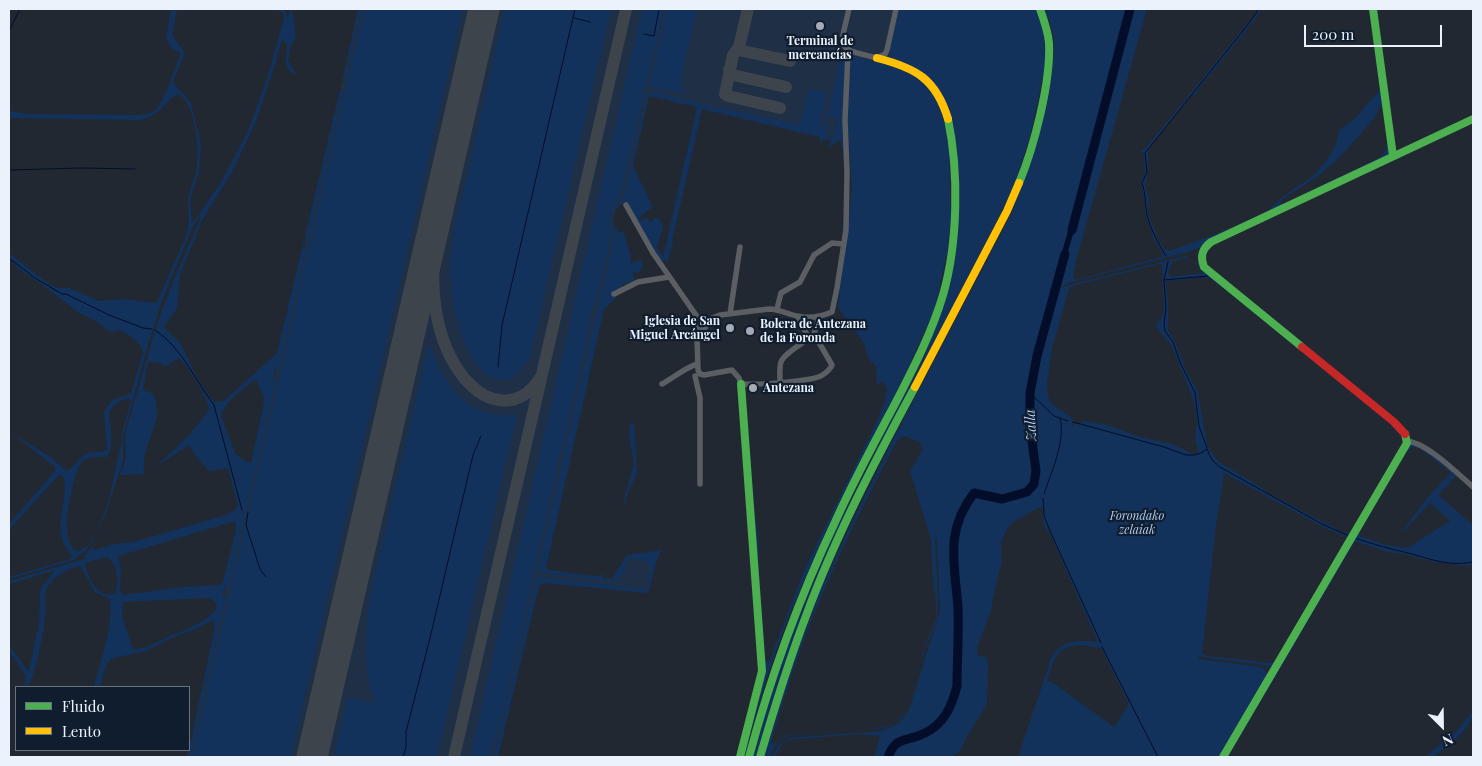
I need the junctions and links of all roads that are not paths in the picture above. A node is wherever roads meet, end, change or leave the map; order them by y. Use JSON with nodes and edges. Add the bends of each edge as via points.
{"nodes":[{"id":1,"x":849,"y":9,"type":"edge"},
{"id":2,"x":896,"y":9,"type":"edge"},
{"id":3,"x":1040,"y":9,"type":"edge"},
{"id":4,"x":1373,"y":9,"type":"edge"},
{"id":5,"x":848,"y":52,"type":"junction"},
{"id":6,"x":876,"y":58,"type":"junction"},
{"id":7,"x":1473,"y":119,"type":"edge"},
{"id":8,"x":1393,"y":156,"type":"junction"},
{"id":9,"x":626,"y":206,"type":"dead end"},
{"id":10,"x":843,"y":244,"type":"junction"},
{"id":11,"x":740,"y":247,"type":"dead end"},
{"id":12,"x":669,"y":278,"type":"junction"},
{"id":13,"x":614,"y":294,"type":"dead end"},
{"id":14,"x":776,"y":309,"type":"junction"},
{"id":15,"x":730,"y":314,"type":"junction"},
{"id":16,"x":798,"y":317,"type":"junction"},
{"id":17,"x":698,"y":318,"type":"junction"},
{"id":18,"x":819,"y":318,"type":"junction"},
{"id":19,"x":707,"y":320,"type":"junction"},
{"id":20,"x":700,"y":328,"type":"junction"},
{"id":21,"x":814,"y":334,"type":"junction"},
{"id":22,"x":809,"y":339,"type":"junction"},
{"id":23,"x":698,"y":364,"type":"junction"},
{"id":24,"x":680,"y":375,"type":"junction"},
{"id":25,"x":698,"y":375,"type":"junction"},
{"id":26,"x":780,"y":382,"type":"junction"},
{"id":27,"x":662,"y":384,"type":"dead end"},
{"id":28,"x":741,"y":384,"type":"junction"},
{"id":29,"x":1407,"y":441,"type":"junction"},
{"id":30,"x":700,"y":484,"type":"dead end"},
{"id":31,"x":1473,"y":487,"type":"edge"},
{"id":32,"x":740,"y":757,"type":"edge"},
{"id":33,"x":749,"y":757,"type":"edge"},
{"id":34,"x":760,"y":757,"type":"edge"},
{"id":35,"x":1223,"y":757,"type":"edge"}],
"edges":[{"from":1,"to":5,"type":"street","via":[[842,41]]},
{"from":2,"to":6,"type":"street","via":[[887,50]]},
{"from":3,"to":34,"type":"main road","via":[[1048,31],[1049,61],[1040,113],[1023,173],[1007,211],[834,548],[796,641]]},
{"from":4,"to":8,"type":"main road"},
{"from":5,"to":6,"type":"street"},
{"from":5,"to":10,"type":"street","via":[[846,230]]},
{"from":6,"to":33,"type":"main road","via":[[900,64],[927,78],[945,107],[951,128],[955,206],[947,279],[926,343],[844,504],[802,596],[772,678]]},
{"from":7,"to":8,"type":"main road"},
{"from":8,"to":29,"type":"main road","via":[[1211,242],[1201,255],[1209,272],[1394,422]]},
{"from":9,"to":12,"type":"street"},
{"from":10,"to":14,"type":"street","via":[[832,243],[814,255],[800,282],[781,293]]},
{"from":10,"to":18,"type":"street","via":[[832,312]]},
{"from":11,"to":15,"type":"street"},
{"from":12,"to":13,"type":"street","via":[[638,282]]},
{"from":12,"to":17,"type":"street"},
{"from":14,"to":15,"type":"street"},
{"from":14,"to":16,"type":"street"},
{"from":15,"to":19,"type":"street"},
{"from":16,"to":18,"type":"street"},
{"from":16,"to":22,"type":"street"},
{"from":17,"to":19,"type":"street"},
{"from":17,"to":20,"type":"street","via":[[696,324]]},
{"from":18,"to":21,"type":"street"},
{"from":19,"to":20,"type":"street","via":[[707,326]]},
{"from":20,"to":23,"type":"street"},
{"from":21,"to":22,"type":"street"},
{"from":21,"to":26,"type":"street","via":[[832,365],[829,370],[810,379]]},
{"from":22,"to":26,"type":"street","via":[[780,362]]},
{"from":23,"to":24,"type":"street"},
{"from":23,"to":25,"type":"street"},
{"from":24,"to":25,"type":"street"},
{"from":24,"to":27,"type":"street"},
{"from":25,"to":28,"type":"street","via":[[732,370]]},
{"from":25,"to":30,"type":"street"},
{"from":26,"to":28,"type":"street"},
{"from":28,"to":32,"type":"main road","via":[[762,670]]},
{"from":29,"to":31,"type":"street","via":[[1424,447]]},
{"from":29,"to":35,"type":"main road"}]}
